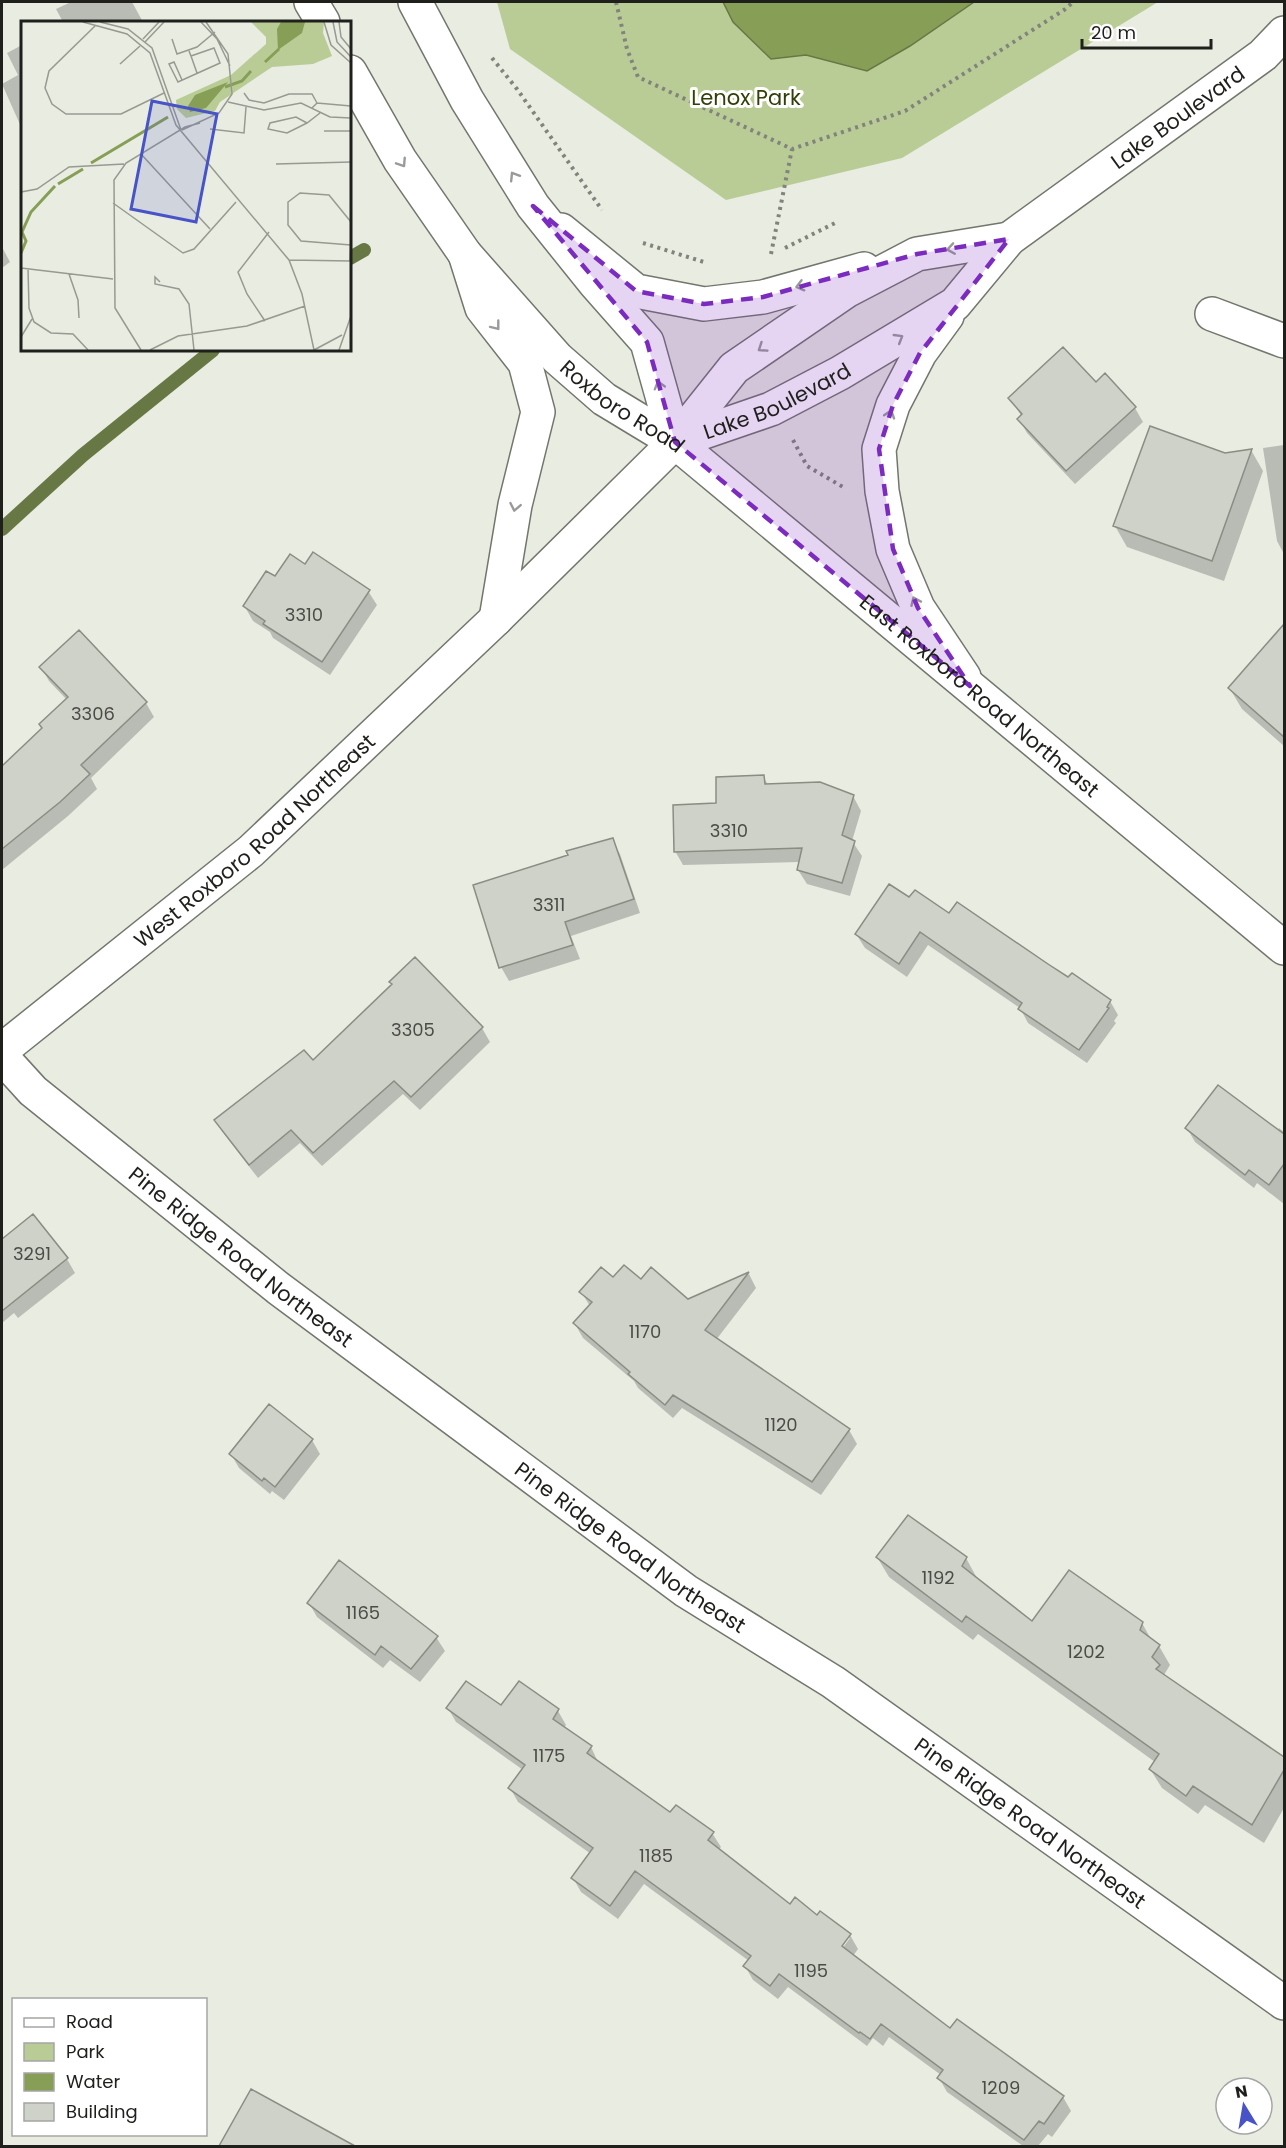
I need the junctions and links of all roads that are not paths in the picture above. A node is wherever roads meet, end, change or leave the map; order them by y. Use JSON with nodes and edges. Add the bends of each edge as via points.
{"nodes":[{"id":1,"x":311,"y":2,"type":"edge"},
{"id":2,"x":415,"y":2,"type":"edge"},
{"id":3,"x":321,"y":21,"type":"edge"},
{"id":4,"x":1284,"y":33,"type":"edge"},
{"id":5,"x":351,"y":74,"type":"edge"},
{"id":6,"x":533,"y":206,"type":"junction"},
{"id":7,"x":1009,"y":239,"type":"junction"},
{"id":8,"x":465,"y":254,"type":"junction"},
{"id":9,"x":917,"y":254,"type":"junction"},
{"id":10,"x":955,"y":304,"type":"junction"},
{"id":11,"x":1212,"y":314,"type":"dead end"},
{"id":12,"x":1284,"y":341,"type":"edge"},
{"id":13,"x":675,"y":442,"type":"junction"},
{"id":14,"x":496,"y":619,"type":"junction"},
{"id":15,"x":970,"y":686,"type":"junction"},
{"id":16,"x":1284,"y":948,"type":"edge"},
{"id":17,"x":2,"y":1050,"type":"edge"},
{"id":18,"x":2,"y":1057,"type":"edge"},
{"id":19,"x":1284,"y":2003,"type":"edge"}],
"edges":[{"from":1,"to":3,"type":"street"},
{"from":6,"to":2,"type":"street","name":"Roxboro Road","one_way":true,"via":[[467,100]]},
{"from":4,"to":7,"type":"street","name":"Lake Boulevard","via":[[1263,55]]},
{"from":5,"to":8,"type":"street","name":"Roxboro Road","one_way":true,"via":[[400,160]]},
{"from":9,"to":6,"type":"street","name":"Lake Boulevard","one_way":true,"via":[[763,297],[704,304],[636,291]]},
{"from":13,"to":6,"type":"street","name":"Roxboro Road","one_way":true,"via":[[647,342]]},
{"from":7,"to":9,"type":"street","name":"Lake Boulevard","one_way":true},
{"from":7,"to":10,"type":"street","name":"Lake Boulevard"},
{"from":8,"to":13,"type":"street","name":"Roxboro Road","via":[[557,358],[604,399]]},
{"from":8,"to":14,"type":"street","one_way":true,"via":[[482,308],[525,363],[538,412],[515,505]]},
{"from":9,"to":13,"type":"street","name":"Lake Boulevard","one_way":true,"via":[[848,290],[734,368]]},
{"from":13,"to":10,"type":"street","name":"Lake Boulevard","one_way":true,"via":[[771,409]]},
{"from":15,"to":10,"type":"street","name":"Lake Boulevard","one_way":true,"via":[[918,608],[893,549],[879,449],[893,405],[920,354]]},
{"from":11,"to":12,"type":"street"},
{"from":13,"to":14,"type":"street","name":"West Roxboro Road Northeast"},
{"from":13,"to":15,"type":"street","name":"East Roxboro Road Northeast"},
{"from":14,"to":17,"type":"street","name":"West Roxboro Road Northeast","via":[[251,851]]},
{"from":15,"to":16,"type":"street","name":"East Roxboro Road Northeast"},
{"from":18,"to":19,"type":"street","name":"Pine Ridge Road Northeast","via":[[33,1091],[278,1288],[677,1584],[833,1682]]}]}
